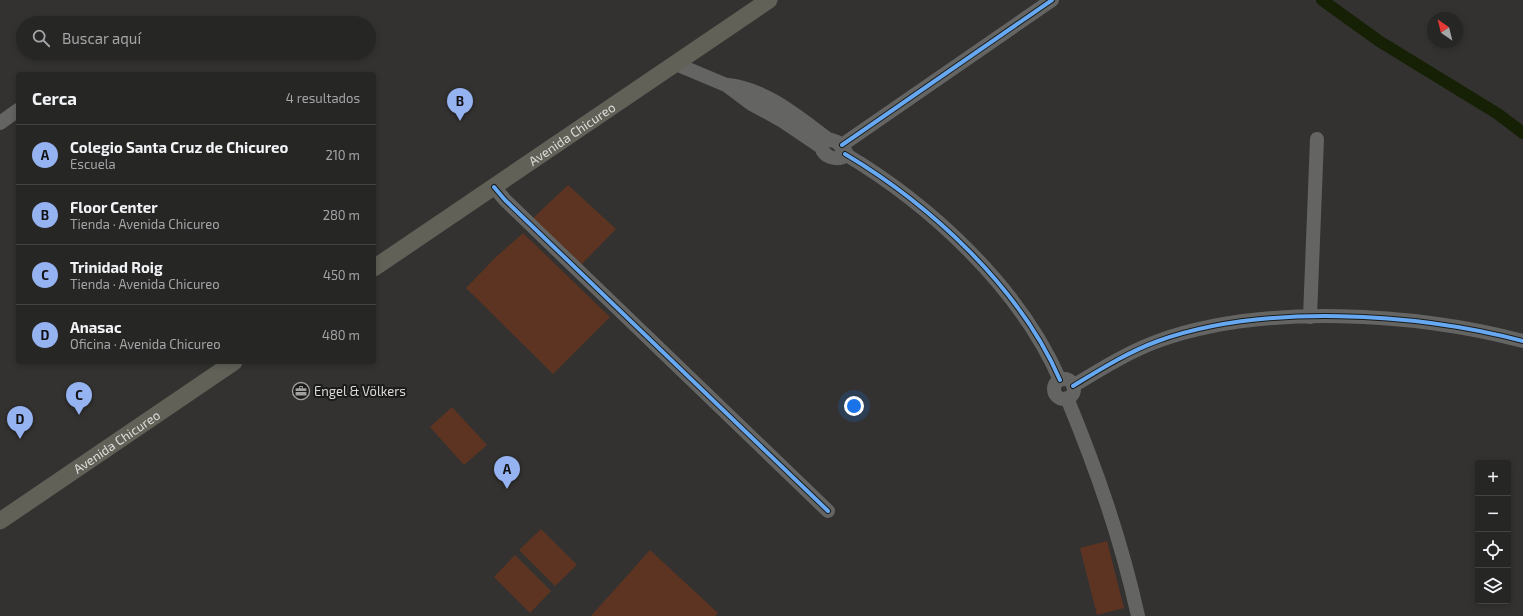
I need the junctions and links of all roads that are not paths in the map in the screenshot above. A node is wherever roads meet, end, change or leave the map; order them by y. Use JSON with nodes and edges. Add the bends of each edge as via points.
{"nodes":[{"id":1,"x":769,"y":0,"type":"edge"},
{"id":2,"x":1052,"y":0,"type":"edge"},
{"id":3,"x":676,"y":64,"type":"junction"},
{"id":4,"x":16,"y":111,"type":"edge"},
{"id":5,"x":0,"y":123,"type":"edge"},
{"id":6,"x":1318,"y":139,"type":"dead end"},
{"id":7,"x":844,"y":150,"type":"junction"},
{"id":8,"x":494,"y":187,"type":"junction"},
{"id":9,"x":376,"y":267,"type":"edge"},
{"id":10,"x":1310,"y":317,"type":"junction"},
{"id":11,"x":1523,"y":341,"type":"edge"},
{"id":12,"x":231,"y":364,"type":"edge"},
{"id":13,"x":1070,"y":392,"type":"junction"},
{"id":14,"x":828,"y":511,"type":"dead end"},
{"id":15,"x":0,"y":521,"type":"edge"},
{"id":16,"x":1138,"y":616,"type":"edge"}],
"edges":[{"from":1,"to":3,"type":"main road","name":"Avenida Chicureo"},
{"from":2,"to":7,"type":"street"},
{"from":3,"to":7,"type":"street","via":[[726,85],[750,103],[825,143]]},
{"from":3,"to":8,"type":"main road","name":"Avenida Chicureo"},
{"from":4,"to":5,"type":"street"},
{"from":6,"to":10,"type":"street"},
{"from":7,"to":13,"type":"street","via":[[911,199],[982,266],[1030,325],[1046,350],[1060,380],[1066,380]]},
{"from":8,"to":9,"type":"main road","name":"Avenida Chicureo"},
{"from":8,"to":14,"type":"street","via":[[509,205]]},
{"from":10,"to":11,"type":"street","via":[[1420,322],[1477,330]]},
{"from":10,"to":13,"type":"street","via":[[1234,324],[1179,334],[1121,357]]},
{"from":12,"to":15,"type":"main road","name":"Avenida Chicureo"},
{"from":13,"to":16,"type":"street","via":[[1117,531]]}]}
